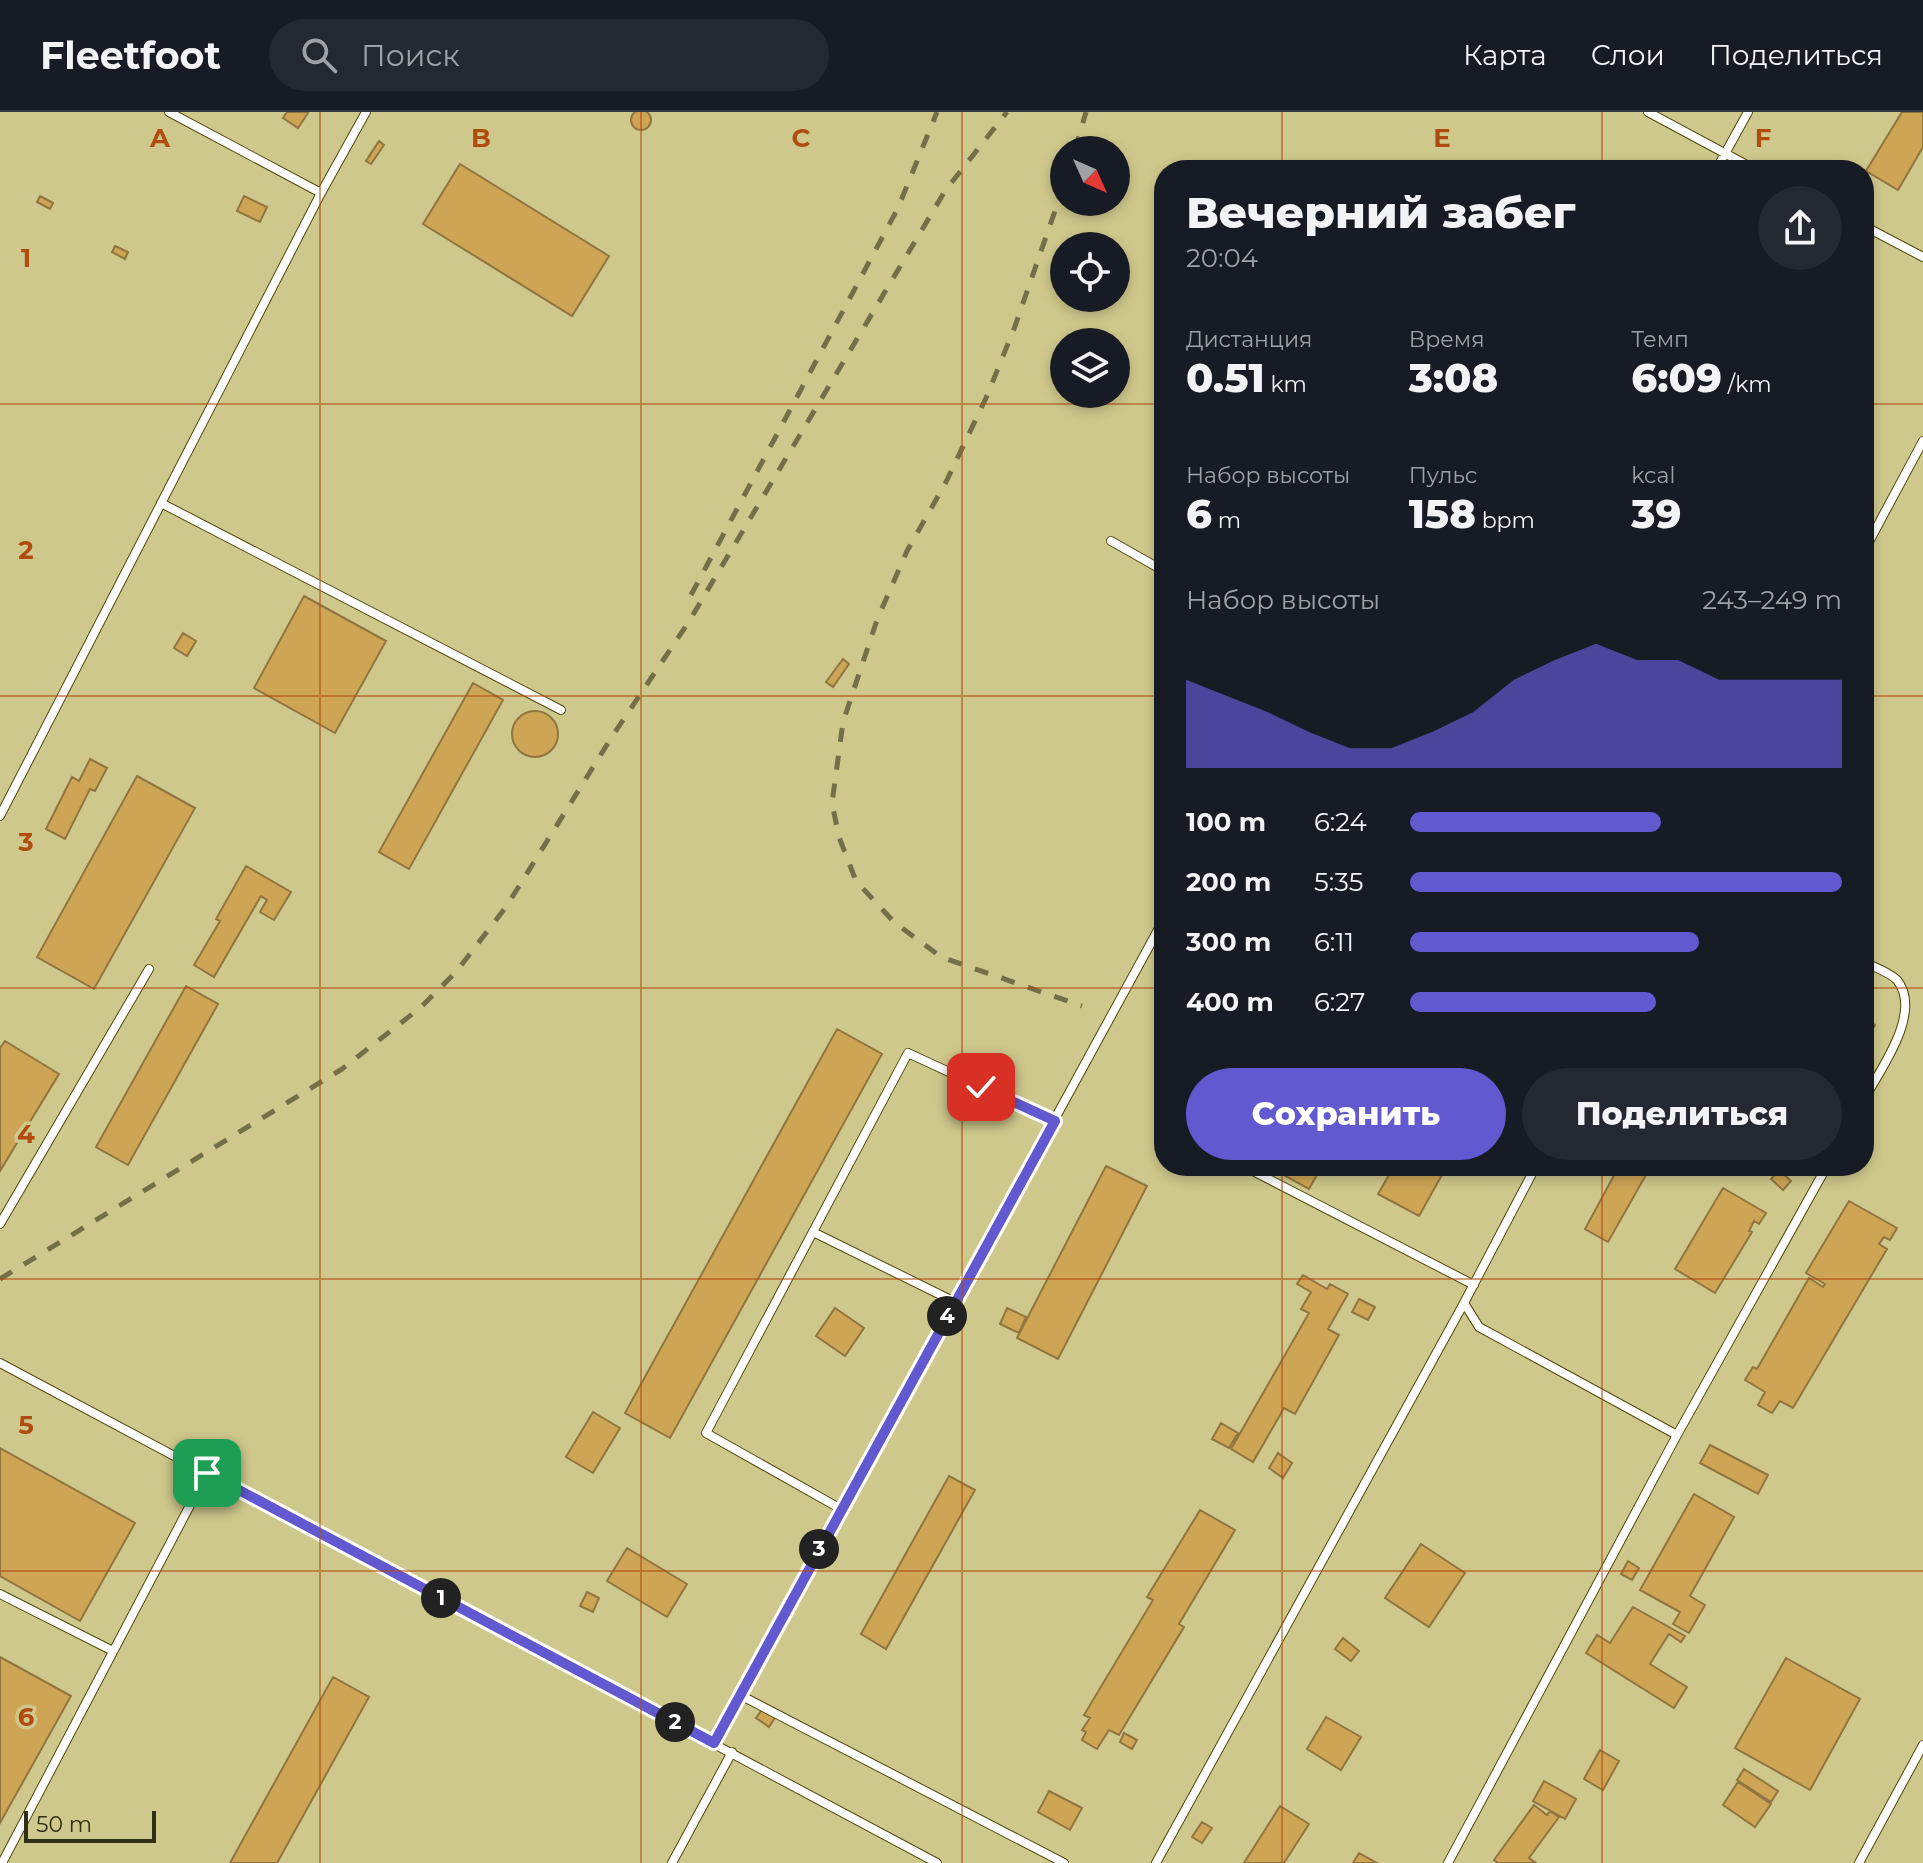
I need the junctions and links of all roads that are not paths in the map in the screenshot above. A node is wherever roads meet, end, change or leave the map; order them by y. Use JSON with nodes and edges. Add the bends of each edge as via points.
{"nodes":[{"id":1,"x":169,"y":112,"type":"edge"},
{"id":2,"x":366,"y":112,"type":"edge"},
{"id":3,"x":1648,"y":112,"type":"edge"},
{"id":4,"x":1748,"y":112,"type":"edge"},
{"id":5,"x":1725,"y":154,"type":"junction"},
{"id":6,"x":1722,"y":160,"type":"edge"},
{"id":7,"x":1737,"y":160,"type":"edge"},
{"id":8,"x":321,"y":193,"type":"junction"},
{"id":9,"x":1874,"y":231,"type":"edge"},
{"id":10,"x":1923,"y":257,"type":"edge"},
{"id":11,"x":1923,"y":441,"type":"edge"},
{"id":12,"x":161,"y":503,"type":"junction"},
{"id":13,"x":1874,"y":532,"type":"edge"},
{"id":14,"x":1111,"y":541,"type":"dead end"},
{"id":15,"x":1154,"y":565,"type":"edge"},
{"id":16,"x":561,"y":710,"type":"dead end"},
{"id":17,"x":0,"y":816,"type":"edge"},
{"id":18,"x":1154,"y":938,"type":"edge"},
{"id":19,"x":1874,"y":967,"type":"edge"},
{"id":20,"x":149,"y":969,"type":"dead end"},
{"id":21,"x":1874,"y":1081,"type":"edge"},
{"id":22,"x":1055,"y":1121,"type":"junction"},
{"id":23,"x":1263,"y":1176,"type":"edge"},
{"id":24,"x":1531,"y":1176,"type":"edge"},
{"id":25,"x":1821,"y":1176,"type":"edge"},
{"id":26,"x":0,"y":1224,"type":"edge"},
{"id":27,"x":813,"y":1232,"type":"junction"},
{"id":28,"x":1474,"y":1285,"type":"junction"},
{"id":29,"x":955,"y":1302,"type":"junction"},
{"id":30,"x":1464,"y":1303,"type":"junction"},
{"id":31,"x":0,"y":1363,"type":"edge"},
{"id":32,"x":1677,"y":1435,"type":"junction"},
{"id":33,"x":207,"y":1473,"type":"junction"},
{"id":34,"x":841,"y":1509,"type":"junction"},
{"id":35,"x":0,"y":1594,"type":"edge"},
{"id":36,"x":113,"y":1651,"type":"junction"},
{"id":37,"x":740,"y":1695,"type":"junction"},
{"id":38,"x":714,"y":1743,"type":"junction"},
{"id":39,"x":1923,"y":1745,"type":"edge"},
{"id":40,"x":732,"y":1752,"type":"junction"},
{"id":41,"x":2,"y":1863,"type":"edge"},
{"id":42,"x":672,"y":1863,"type":"edge"},
{"id":43,"x":937,"y":1863,"type":"edge"},
{"id":44,"x":1064,"y":1863,"type":"edge"},
{"id":45,"x":1156,"y":1863,"type":"edge"},
{"id":46,"x":1448,"y":1863,"type":"edge"},
{"id":47,"x":1859,"y":1863,"type":"edge"}],
"edges":[{"from":1,"to":8,"type":"lane"},
{"from":2,"to":8,"type":"lane"},
{"from":3,"to":5,"type":"lane"},
{"from":4,"to":5,"type":"lane"},
{"from":5,"to":6,"type":"lane"},
{"from":5,"to":7,"type":"lane"},
{"from":8,"to":12,"type":"lane"},
{"from":9,"to":10,"type":"lane"},
{"from":11,"to":13,"type":"lane"},
{"from":12,"to":16,"type":"lane"},
{"from":12,"to":17,"type":"lane"},
{"from":14,"to":15,"type":"lane"},
{"from":18,"to":22,"type":"lane"},
{"from":19,"to":21,"type":"lane","via":[[1895,978],[1908,1011]]},
{"from":20,"to":26,"type":"lane"},
{"from":22,"to":27,"type":"lane","via":[[908,1053]]},
{"from":22,"to":29,"type":"lane"},
{"from":23,"to":28,"type":"lane"},
{"from":24,"to":28,"type":"lane"},
{"from":25,"to":32,"type":"lane"},
{"from":27,"to":29,"type":"lane"},
{"from":27,"to":34,"type":"lane","via":[[706,1433]]},
{"from":28,"to":30,"type":"lane"},
{"from":29,"to":34,"type":"lane"},
{"from":30,"to":32,"type":"lane","via":[[1479,1327]]},
{"from":30,"to":45,"type":"lane"},
{"from":31,"to":33,"type":"lane"},
{"from":32,"to":46,"type":"lane"},
{"from":33,"to":36,"type":"lane"},
{"from":33,"to":38,"type":"lane"},
{"from":34,"to":37,"type":"lane"},
{"from":35,"to":36,"type":"lane"},
{"from":36,"to":41,"type":"lane"},
{"from":37,"to":38,"type":"lane"},
{"from":37,"to":44,"type":"lane"},
{"from":38,"to":40,"type":"lane"},
{"from":39,"to":47,"type":"lane"},
{"from":40,"to":42,"type":"lane"},
{"from":40,"to":43,"type":"lane"}]}
